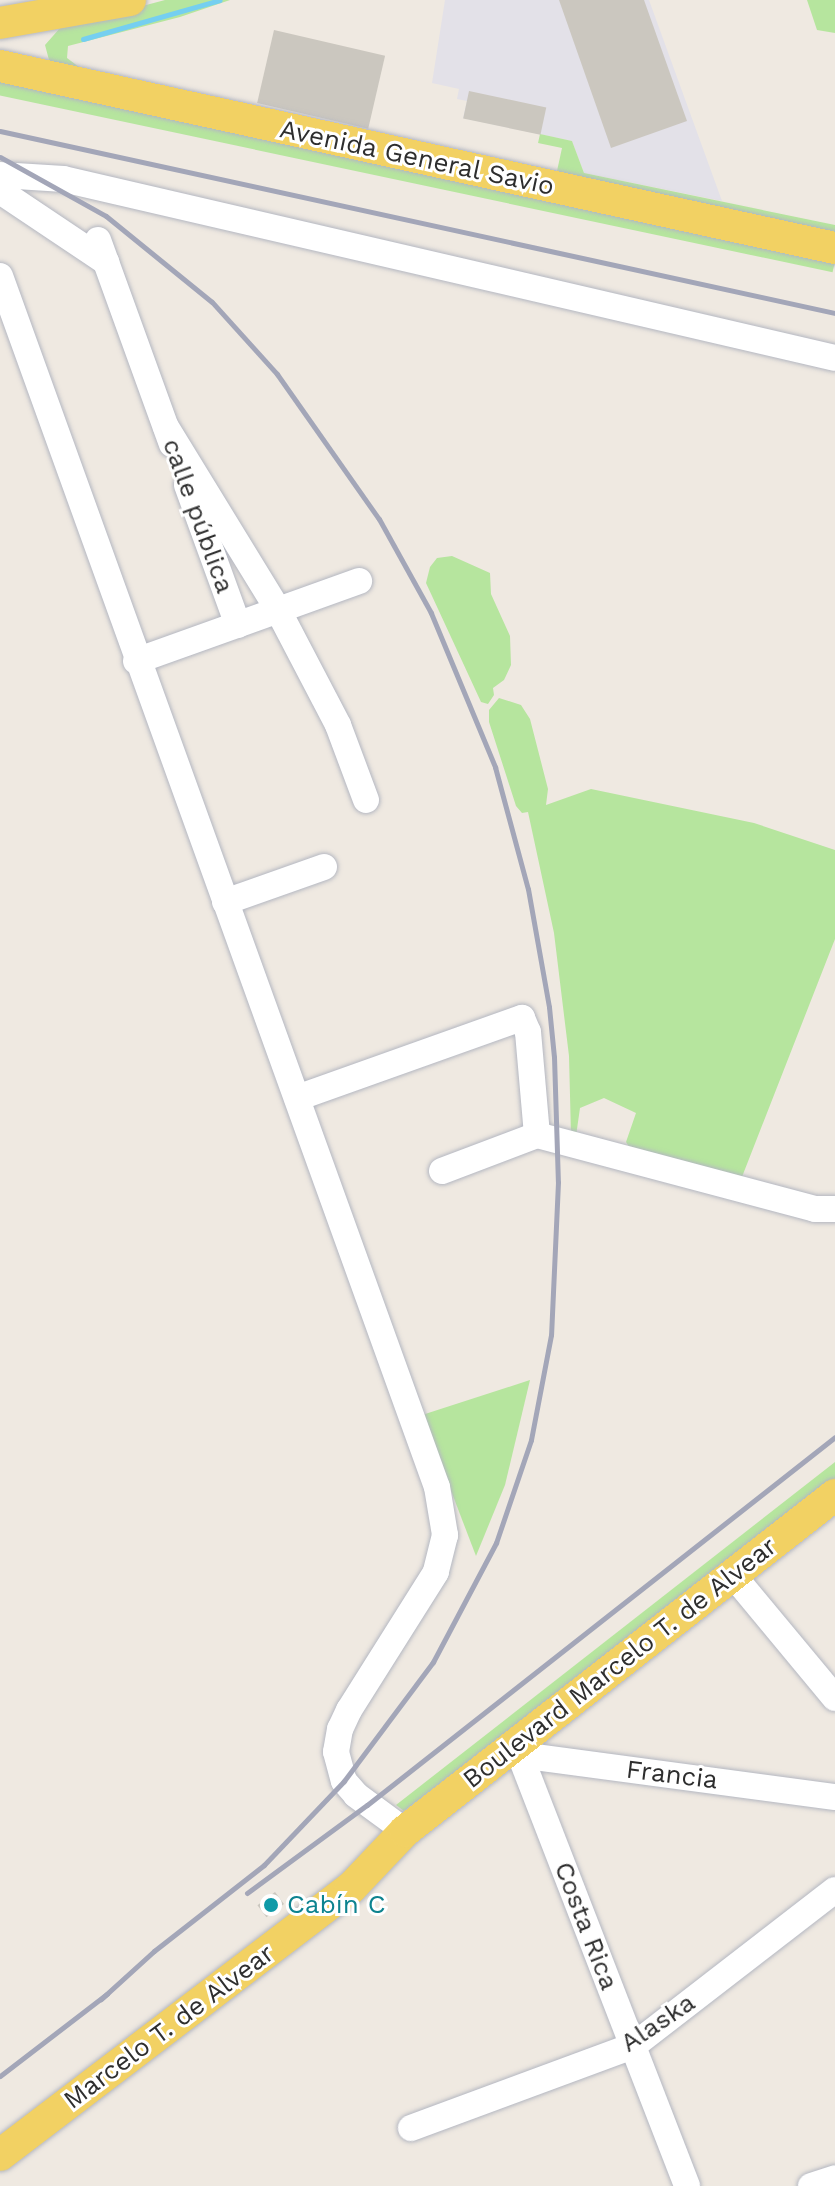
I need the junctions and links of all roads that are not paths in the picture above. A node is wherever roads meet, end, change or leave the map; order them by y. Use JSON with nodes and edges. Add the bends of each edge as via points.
{"nodes":[{"id":1,"x":130,"y":0,"type":"edge"},
{"id":2,"x":51,"y":16,"type":"junction"},
{"id":3,"x":0,"y":23,"type":"edge"},
{"id":4,"x":0,"y":66,"type":"edge"},
{"id":5,"x":55,"y":80,"type":"junction"},
{"id":6,"x":0,"y":175,"type":"edge"},
{"id":7,"x":0,"y":191,"type":"edge"},
{"id":8,"x":835,"y":248,"type":"edge"},
{"id":9,"x":0,"y":276,"type":"edge"},
{"id":10,"x":835,"y":358,"type":"edge"},
{"id":11,"x":166,"y":427,"type":"junction"},
{"id":12,"x":359,"y":581,"type":"dead end"},
{"id":13,"x":278,"y":610,"type":"junction"},
{"id":14,"x":238,"y":625,"type":"junction"},
{"id":15,"x":136,"y":661,"type":"junction"},
{"id":16,"x":366,"y":800,"type":"dead end"},
{"id":17,"x":324,"y":867,"type":"dead end"},
{"id":18,"x":225,"y":902,"type":"junction"},
{"id":19,"x":297,"y":1098,"type":"junction"},
{"id":20,"x":537,"y":1135,"type":"junction"},
{"id":21,"x":442,"y":1171,"type":"dead end"},
{"id":22,"x":835,"y":1209,"type":"edge"},
{"id":23,"x":835,"y":1495,"type":"edge"},
{"id":24,"x":732,"y":1574,"type":"junction"},
{"id":25,"x":835,"y":1698,"type":"edge"},
{"id":26,"x":516,"y":1751,"type":"junction"},
{"id":27,"x":835,"y":1797,"type":"edge"},
{"id":28,"x":405,"y":1831,"type":"junction"},
{"id":29,"x":835,"y":1890,"type":"edge"},
{"id":30,"x":633,"y":2046,"type":"junction"},
{"id":31,"x":411,"y":2128,"type":"dead end"},
{"id":32,"x":0,"y":2155,"type":"edge"},
{"id":33,"x":835,"y":2178,"type":"edge"},
{"id":34,"x":687,"y":2186,"type":"edge"},
{"id":35,"x":811,"y":2186,"type":"edge"}],
"edges":[{"from":1,"to":2,"type":"main road"},
{"from":2,"to":3,"type":"main road"},
{"from":2,"to":5,"type":"main road","via":[[33,34],[31,52],[40,70]]},
{"from":4,"to":5,"type":"main road","name":"Avenida General Savio"},
{"from":5,"to":8,"type":"main road","name":"Avenida General Savio"},
{"from":6,"to":10,"type":"street","via":[[63,179]]},
{"from":7,"to":11,"type":"street","via":[[102,251]]},
{"from":9,"to":15,"type":"street"},
{"from":11,"to":13,"type":"street","name":"calle pública"},
{"from":11,"to":14,"type":"street","name":"calle pública"},
{"from":12,"to":13,"type":"street","name":"calle pública"},
{"from":13,"to":14,"type":"street","name":"calle pública"},
{"from":13,"to":16,"type":"street","name":"calle pública","via":[[338,725]]},
{"from":14,"to":15,"type":"street","name":"calle pública"},
{"from":15,"to":18,"type":"street"},
{"from":17,"to":18,"type":"street"},
{"from":18,"to":19,"type":"street"},
{"from":19,"to":20,"type":"street","via":[[522,1018],[528,1032]]},
{"from":19,"to":28,"type":"street","via":[[444,1514],[444,1545],[436,1572],[349,1710],[337,1742],[344,1781]]},
{"from":20,"to":21,"type":"street"},
{"from":20,"to":22,"type":"street","via":[[815,1209]]},
{"from":23,"to":24,"type":"main road","name":"Boulevard Marcelo T. de Alvear"},
{"from":24,"to":25,"type":"street"},
{"from":24,"to":26,"type":"main road","name":"Boulevard Marcelo T. de Alvear"},
{"from":26,"to":27,"type":"street","name":"Francia"},
{"from":26,"to":28,"type":"main road","name":"Boulevard Marcelo T. de Alvear"},
{"from":26,"to":30,"type":"street","name":"Costa Rica"},
{"from":28,"to":32,"type":"main road","name":"Marcelo T. de Alvear","via":[[351,1888]]},
{"from":29,"to":30,"type":"street","name":"Alaska"},
{"from":30,"to":31,"type":"street","name":"Alaska"},
{"from":30,"to":34,"type":"street","name":"Costa Rica"},
{"from":33,"to":35,"type":"street"}]}
